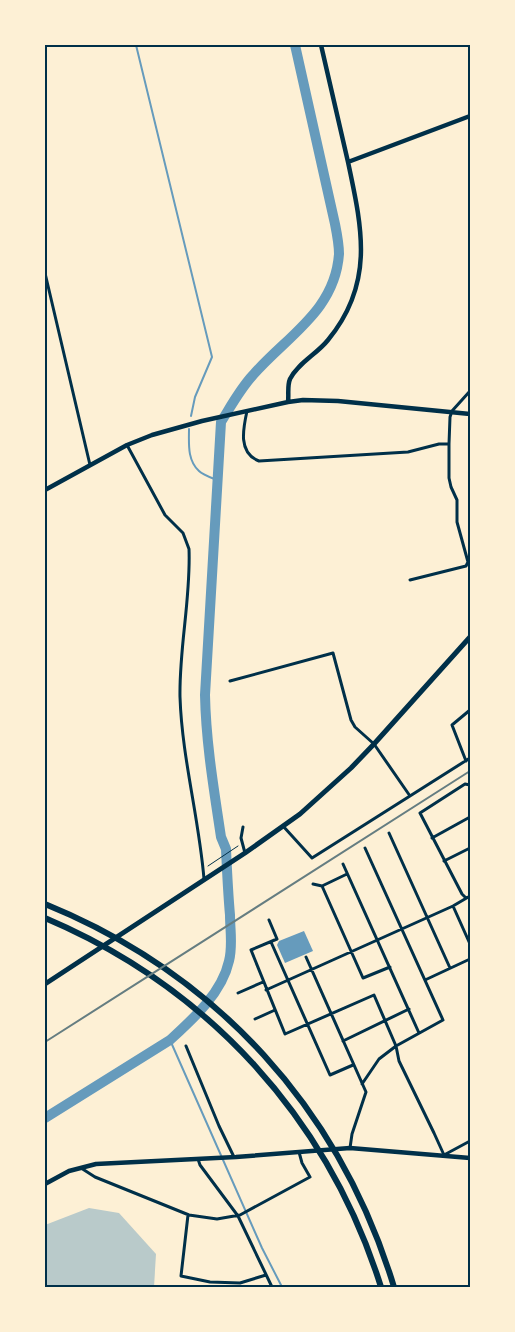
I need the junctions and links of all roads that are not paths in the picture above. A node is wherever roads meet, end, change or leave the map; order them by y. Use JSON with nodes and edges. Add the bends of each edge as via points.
{"nodes":[{"id":1,"x":322,"y":45,"type":"edge"},
{"id":2,"x":470,"y":116,"type":"edge"},
{"id":3,"x":348,"y":162,"type":"junction"},
{"id":4,"x":45,"y":273,"type":"edge"},
{"id":5,"x":470,"y":391,"type":"edge"},
{"id":6,"x":288,"y":402,"type":"junction"},
{"id":7,"x":247,"y":411,"type":"junction"},
{"id":8,"x":452,"y":411,"type":"junction"},
{"id":9,"x":470,"y":414,"type":"edge"},
{"id":10,"x":449,"y":444,"type":"junction"},
{"id":11,"x":128,"y":445,"type":"junction"},
{"id":12,"x":90,"y":465,"type":"junction"},
{"id":13,"x":45,"y":490,"type":"edge"},
{"id":14,"x":410,"y":580,"type":"dead end"},
{"id":15,"x":470,"y":637,"type":"edge"},
{"id":16,"x":230,"y":681,"type":"dead end"},
{"id":17,"x":470,"y":710,"type":"edge"},
{"id":18,"x":374,"y":744,"type":"junction"},
{"id":19,"x":470,"y":758,"type":"edge"},
{"id":20,"x":466,"y":761,"type":"junction"},
{"id":21,"x":470,"y":785,"type":"edge"},
{"id":22,"x":410,"y":796,"type":"junction"},
{"id":23,"x":470,"y":817,"type":"edge"},
{"id":24,"x":283,"y":826,"type":"junction"},
{"id":25,"x":243,"y":827,"type":"dead end"},
{"id":26,"x":388,"y":833,"type":"dead end"},
{"id":27,"x":432,"y":838,"type":"junction"},
{"id":28,"x":365,"y":848,"type":"dead end"},
{"id":29,"x":470,"y":848,"type":"edge"},
{"id":30,"x":245,"y":853,"type":"junction"},
{"id":31,"x":444,"y":861,"type":"junction"},
{"id":32,"x":343,"y":864,"type":"dead end"},
{"id":33,"x":347,"y":874,"type":"junction"},
{"id":34,"x":206,"y":878,"type":"junction"},
{"id":35,"x":312,"y":884,"type":"dead end"},
{"id":36,"x":322,"y":886,"type":"junction"},
{"id":37,"x":470,"y":896,"type":"edge"},
{"id":38,"x":466,"y":898,"type":"junction"},
{"id":39,"x":45,"y":904,"type":"edge"},
{"id":40,"x":453,"y":906,"type":"junction"},
{"id":41,"x":45,"y":918,"type":"edge"},
{"id":42,"x":428,"y":918,"type":"junction"},
{"id":43,"x":269,"y":920,"type":"dead end"},
{"id":44,"x":402,"y":929,"type":"junction"},
{"id":45,"x":378,"y":940,"type":"junction"},
{"id":46,"x":271,"y":942,"type":"junction"},
{"id":47,"x":470,"y":944,"type":"edge"},
{"id":48,"x":352,"y":952,"type":"junction"},
{"id":49,"x":306,"y":957,"type":"dead end"},
{"id":50,"x":470,"y":959,"type":"edge"},
{"id":51,"x":390,"y":967,"type":"junction"},
{"id":52,"x":450,"y":968,"type":"junction"},
{"id":53,"x":311,"y":970,"type":"junction"},
{"id":54,"x":288,"y":980,"type":"junction"},
{"id":55,"x":425,"y":980,"type":"junction"},
{"id":56,"x":263,"y":982,"type":"junction"},
{"id":57,"x":45,"y":984,"type":"edge"},
{"id":58,"x":266,"y":990,"type":"junction"},
{"id":59,"x":238,"y":993,"type":"dead end"},
{"id":60,"x":409,"y":1009,"type":"junction"},
{"id":61,"x":275,"y":1010,"type":"junction"},
{"id":62,"x":332,"y":1014,"type":"junction"},
{"id":63,"x":254,"y":1019,"type":"dead end"},
{"id":64,"x":385,"y":1021,"type":"junction"},
{"id":65,"x":308,"y":1025,"type":"junction"},
{"id":66,"x":419,"y":1033,"type":"junction"},
{"id":67,"x":343,"y":1041,"type":"junction"},
{"id":68,"x":186,"y":1046,"type":"dead end"},
{"id":69,"x":396,"y":1046,"type":"junction"},
{"id":70,"x":353,"y":1065,"type":"junction"},
{"id":71,"x":362,"y":1084,"type":"junction"},
{"id":72,"x":470,"y":1142,"type":"edge"},
{"id":73,"x":350,"y":1148,"type":"junction"},
{"id":74,"x":299,"y":1152,"type":"junction"},
{"id":75,"x":444,"y":1155,"type":"junction"},
{"id":76,"x":232,"y":1158,"type":"junction"},
{"id":77,"x":470,"y":1158,"type":"edge"},
{"id":78,"x":198,"y":1160,"type":"junction"},
{"id":79,"x":81,"y":1167,"type":"junction"},
{"id":80,"x":45,"y":1184,"type":"edge"},
{"id":81,"x":188,"y":1215,"type":"junction"},
{"id":82,"x":239,"y":1215,"type":"junction"},
{"id":83,"x":266,"y":1275,"type":"junction"},
{"id":84,"x":272,"y":1287,"type":"edge"},
{"id":85,"x":381,"y":1287,"type":"edge"},
{"id":86,"x":394,"y":1287,"type":"edge"}],
"edges":[{"from":1,"to":3,"type":"street"},
{"from":2,"to":3,"type":"street"},
{"from":3,"to":6,"type":"street","via":[[361,227],[361,263],[357,282],[351,304],[340,324],[291,378]]},
{"from":4,"to":12,"type":"street"},
{"from":5,"to":8,"type":"street"},
{"from":6,"to":7,"type":"street"},
{"from":6,"to":8,"type":"street","via":[[338,401]]},
{"from":7,"to":10,"type":"street","via":[[243,441],[248,453],[259,461],[408,452]]},
{"from":7,"to":11,"type":"street","via":[[168,429]]},
{"from":8,"to":9,"type":"street"},
{"from":8,"to":10,"type":"street"},
{"from":10,"to":14,"type":"street","via":[[449,478],[457,500],[457,522],[468,562],[466,566]]},
{"from":11,"to":12,"type":"street"},
{"from":11,"to":34,"type":"street","via":[[165,514],[183,533],[190,549],[180,698],[183,737]]},
{"from":12,"to":13,"type":"street"},
{"from":15,"to":18,"type":"main road"},
{"from":16,"to":18,"type":"street","via":[[332,653],[351,720]]},
{"from":17,"to":20,"type":"street","via":[[452,725]]},
{"from":18,"to":22,"type":"street"},
{"from":18,"to":24,"type":"main road","via":[[315,801]]},
{"from":19,"to":20,"type":"street"},
{"from":20,"to":22,"type":"street"},
{"from":21,"to":27,"type":"street","via":[[465,784],[420,813]]},
{"from":22,"to":24,"type":"street","via":[[312,858]]},
{"from":23,"to":27,"type":"street"},
{"from":24,"to":30,"type":"main road"},
{"from":25,"to":30,"type":"street","via":[[241,838]]},
{"from":26,"to":42,"type":"street"},
{"from":27,"to":31,"type":"street"},
{"from":28,"to":44,"type":"street"},
{"from":29,"to":31,"type":"street"},
{"from":30,"to":34,"type":"main road"},
{"from":31,"to":38,"type":"street"},
{"from":32,"to":33,"type":"street"},
{"from":33,"to":36,"type":"street"},
{"from":33,"to":45,"type":"street"},
{"from":34,"to":57,"type":"main road"},
{"from":35,"to":36,"type":"street"},
{"from":36,"to":48,"type":"street"},
{"from":37,"to":38,"type":"street"},
{"from":38,"to":40,"type":"street"},
{"from":39,"to":86,"type":"highway","via":[[108,933],[154,960],[199,993],[242,1031],[278,1070],[338,1155],[365,1208]]},
{"from":40,"to":42,"type":"street"},
{"from":40,"to":47,"type":"street"},
{"from":41,"to":85,"type":"highway","via":[[141,968],[232,1040],[270,1082],[314,1141],[353,1214]]},
{"from":42,"to":44,"type":"street"},
{"from":42,"to":52,"type":"street"},
{"from":43,"to":46,"type":"street","via":[[277,939]]},
{"from":44,"to":45,"type":"street"},
{"from":44,"to":55,"type":"street"},
{"from":45,"to":48,"type":"street"},
{"from":45,"to":51,"type":"street"},
{"from":46,"to":54,"type":"street"},
{"from":46,"to":56,"type":"street","via":[[251,950]]},
{"from":48,"to":51,"type":"street","via":[[364,978]]},
{"from":48,"to":53,"type":"street"},
{"from":49,"to":53,"type":"street"},
{"from":50,"to":52,"type":"street"},
{"from":51,"to":60,"type":"street"},
{"from":52,"to":55,"type":"street"},
{"from":53,"to":54,"type":"street"},
{"from":53,"to":62,"type":"street"},
{"from":54,"to":58,"type":"street"},
{"from":54,"to":65,"type":"street"},
{"from":55,"to":66,"type":"street","via":[[443,1020]]},
{"from":56,"to":58,"type":"street"},
{"from":56,"to":59,"type":"street"},
{"from":58,"to":61,"type":"street"},
{"from":60,"to":64,"type":"street"},
{"from":60,"to":66,"type":"street"},
{"from":61,"to":63,"type":"street"},
{"from":61,"to":65,"type":"street","via":[[285,1034]]},
{"from":62,"to":64,"type":"street","via":[[374,995]]},
{"from":62,"to":65,"type":"street"},
{"from":62,"to":67,"type":"street"},
{"from":64,"to":67,"type":"street"},
{"from":64,"to":69,"type":"street"},
{"from":65,"to":70,"type":"street","via":[[330,1075]]},
{"from":66,"to":69,"type":"street"},
{"from":67,"to":70,"type":"street"},
{"from":68,"to":76,"type":"street"},
{"from":69,"to":71,"type":"street","via":[[379,1059]]},
{"from":69,"to":75,"type":"street","via":[[399,1061]]},
{"from":70,"to":71,"type":"street"},
{"from":71,"to":73,"type":"street","via":[[366,1092]]},
{"from":72,"to":75,"type":"street"},
{"from":73,"to":74,"type":"street"},
{"from":73,"to":75,"type":"street"},
{"from":74,"to":76,"type":"street"},
{"from":74,"to":82,"type":"street","via":[[310,1177]]},
{"from":75,"to":77,"type":"street"},
{"from":76,"to":78,"type":"street"},
{"from":78,"to":79,"type":"street"},
{"from":78,"to":82,"type":"street"},
{"from":79,"to":80,"type":"street"},
{"from":79,"to":81,"type":"street"},
{"from":81,"to":82,"type":"street","via":[[217,1220]]},
{"from":81,"to":83,"type":"street","via":[[181,1276],[210,1282],[240,1283]]},
{"from":82,"to":83,"type":"street"},
{"from":83,"to":84,"type":"street"}]}
